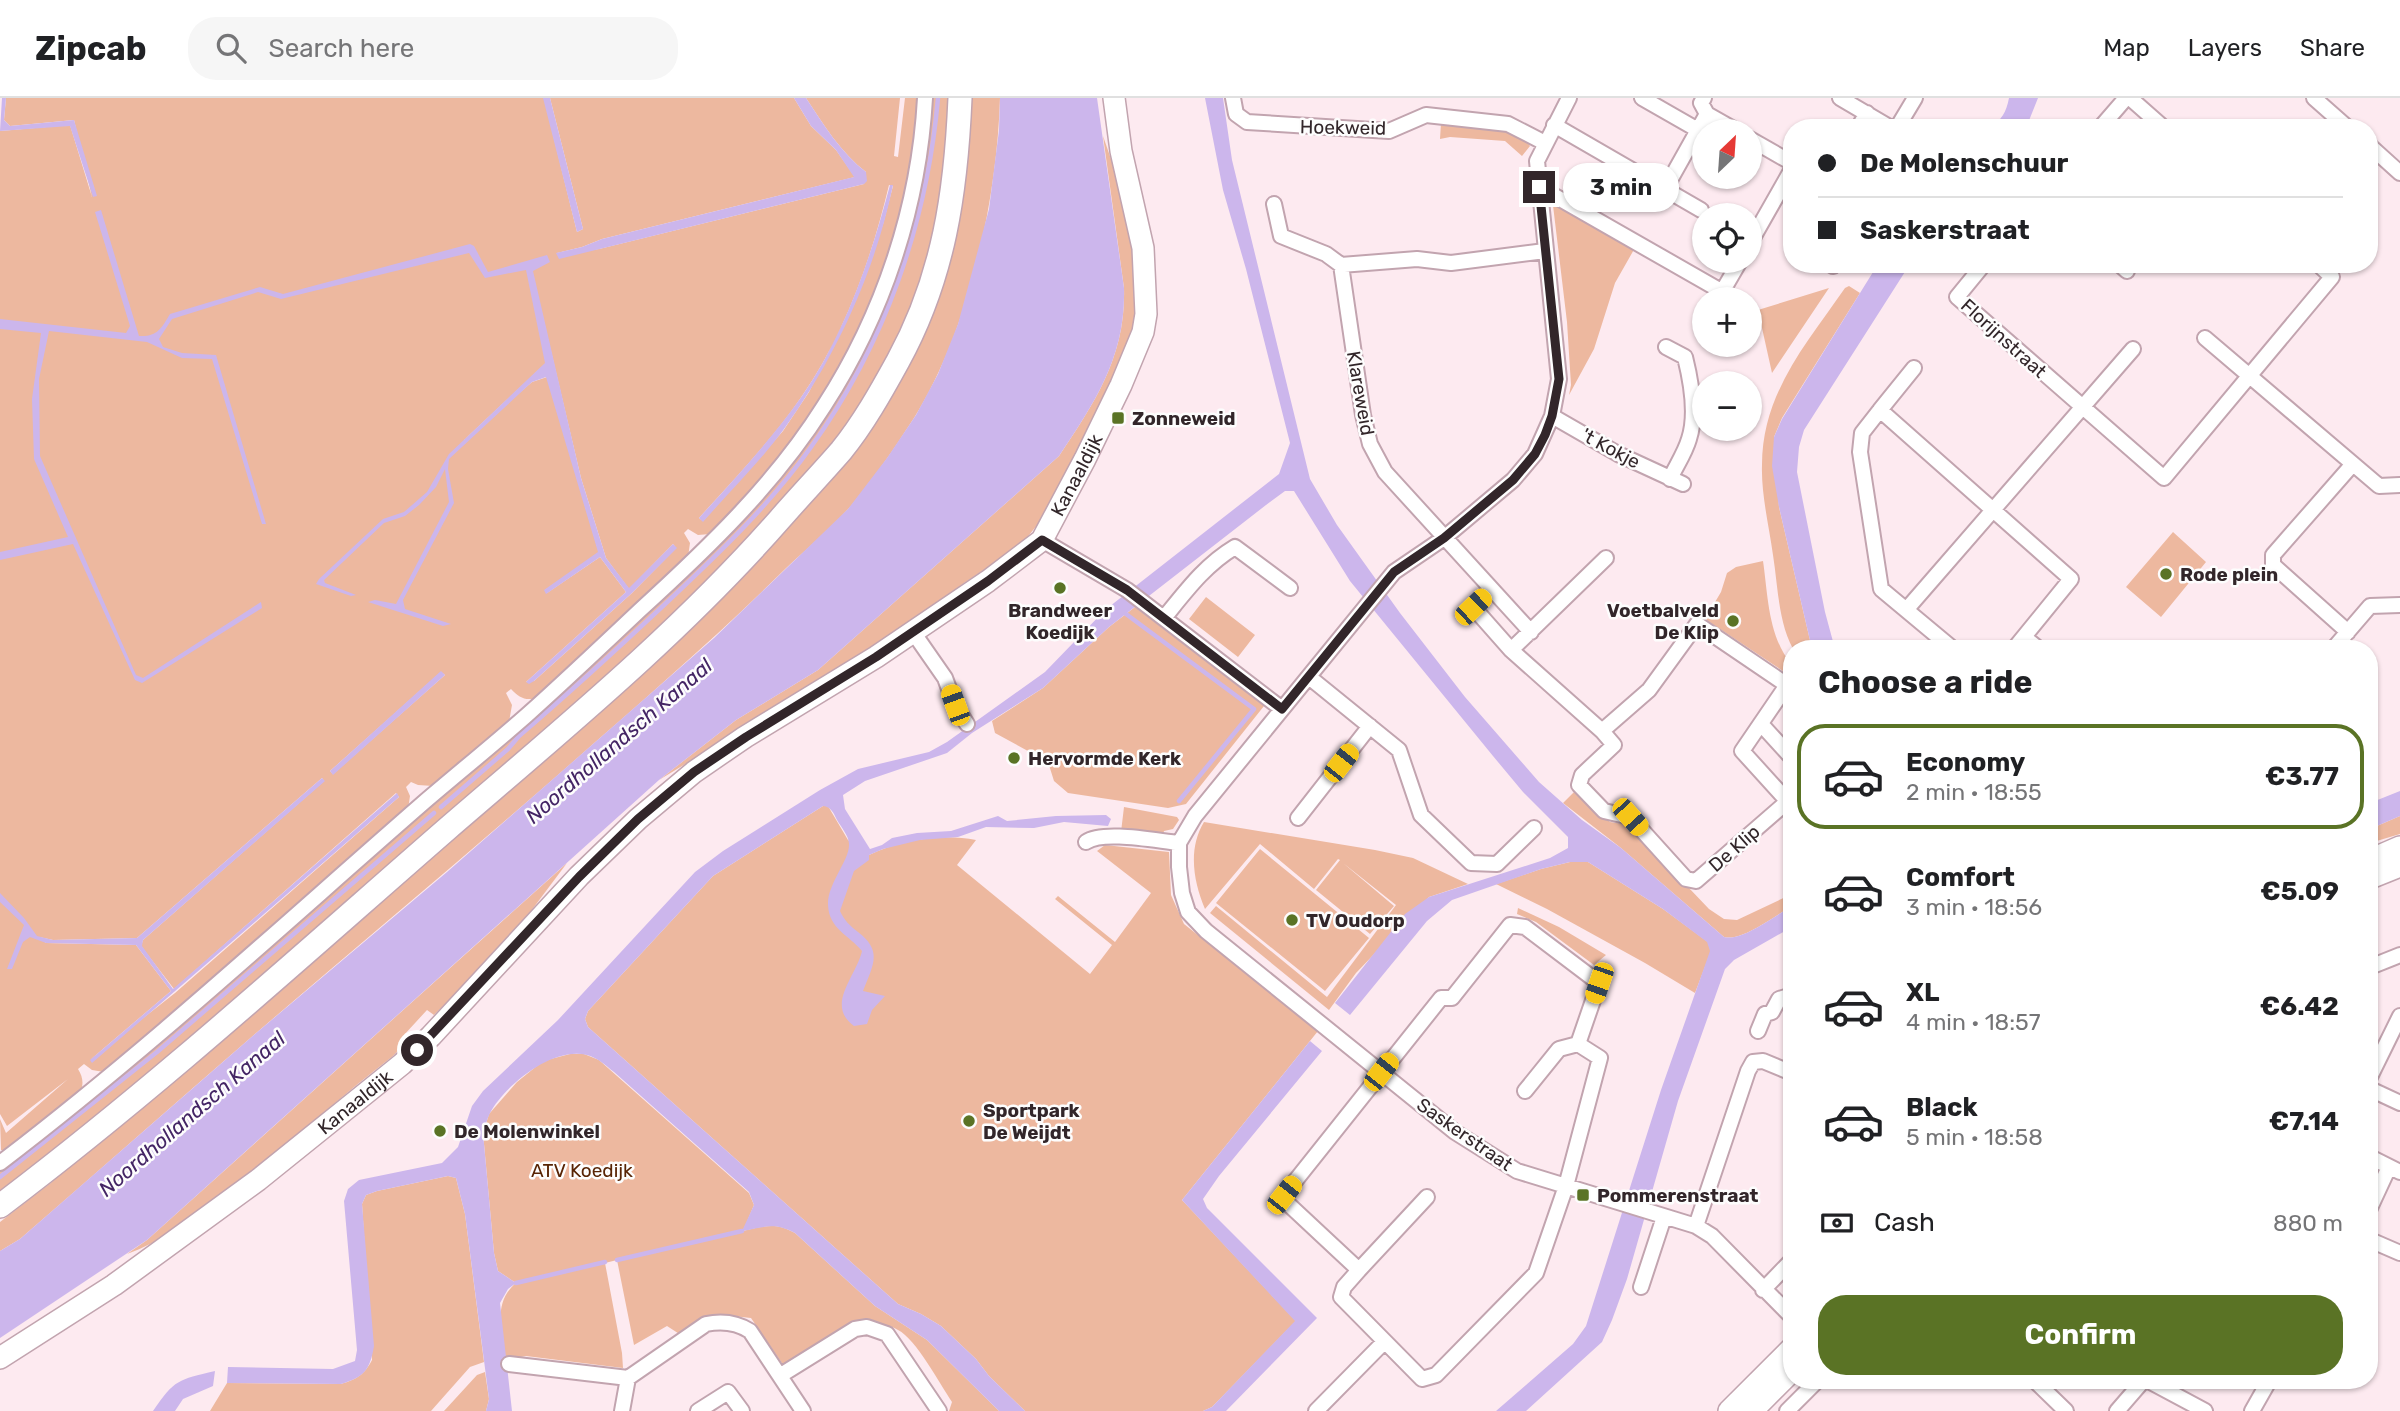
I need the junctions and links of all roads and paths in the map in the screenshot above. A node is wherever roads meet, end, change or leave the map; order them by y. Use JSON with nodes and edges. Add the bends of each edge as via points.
{"nodes":[{"id":1,"x":925,"y":98,"type":"edge"},
{"id":2,"x":960,"y":98,"type":"edge"},
{"id":3,"x":1114,"y":98,"type":"edge"},
{"id":4,"x":1233,"y":98,"type":"edge"},
{"id":5,"x":1569,"y":98,"type":"edge"},
{"id":6,"x":1642,"y":98,"type":"edge"},
{"id":7,"x":1704,"y":98,"type":"edge"},
{"id":8,"x":1840,"y":98,"type":"edge"},
{"id":9,"x":1915,"y":98,"type":"edge"},
{"id":10,"x":2128,"y":98,"type":"edge"},
{"id":11,"x":2314,"y":98,"type":"edge"},
{"id":12,"x":1867,"y":113,"type":"junction"},
{"id":13,"x":1707,"y":114,"type":"junction"},
{"id":14,"x":1704,"y":119,"type":"edge"},
{"id":15,"x":1716,"y":119,"type":"edge"},
{"id":16,"x":1863,"y":119,"type":"edge"},
{"id":17,"x":1877,"y":119,"type":"edge"},
{"id":18,"x":1902,"y":119,"type":"edge"},
{"id":19,"x":2108,"y":119,"type":"edge"},
{"id":20,"x":2153,"y":119,"type":"edge"},
{"id":21,"x":2329,"y":119,"type":"edge"},
{"id":22,"x":1554,"y":125,"type":"junction"},
{"id":23,"x":1692,"y":127,"type":"edge"},
{"id":24,"x":1692,"y":141,"type":"edge"},
{"id":25,"x":1545,"y":144,"type":"junction"},
{"id":26,"x":1762,"y":146,"type":"edge"},
{"id":27,"x":2378,"y":153,"type":"edge"},
{"id":28,"x":1783,"y":158,"type":"edge"},
{"id":29,"x":2400,"y":173,"type":"edge"},
{"id":30,"x":1539,"y":187,"type":"junction"},
{"id":31,"x":1665,"y":189,"type":"junction"},
{"id":32,"x":1783,"y":190,"type":"edge"},
{"id":33,"x":1274,"y":204,"type":"dead end"},
{"id":34,"x":1692,"y":206,"type":"edge"},
{"id":35,"x":1762,"y":224,"type":"edge"},
{"id":36,"x":1545,"y":251,"type":"junction"},
{"id":37,"x":1341,"y":265,"type":"junction"},
{"id":38,"x":1977,"y":273,"type":"edge"},
{"id":39,"x":2328,"y":273,"type":"edge"},
{"id":40,"x":1713,"y":287,"type":"edge"},
{"id":41,"x":2205,"y":338,"type":"dead end"},
{"id":42,"x":1666,"y":347,"type":"dead end"},
{"id":43,"x":2133,"y":349,"type":"dead end"},
{"id":44,"x":1914,"y":368,"type":"dead end"},
{"id":45,"x":2249,"y":376,"type":"junction"},
{"id":46,"x":2082,"y":408,"type":"junction"},
{"id":47,"x":1880,"y":410,"type":"junction"},
{"id":48,"x":1552,"y":416,"type":"junction"},
{"id":49,"x":2352,"y":465,"type":"junction"},
{"id":50,"x":2400,"y":485,"type":"edge"},
{"id":51,"x":1994,"y":510,"type":"junction"},
{"id":52,"x":1444,"y":538,"type":"junction"},
{"id":53,"x":1042,"y":540,"type":"junction"},
{"id":54,"x":1606,"y":558,"type":"dead end"},
{"id":55,"x":1290,"y":588,"type":"dead end"},
{"id":56,"x":1491,"y":589,"type":"junction"},
{"id":57,"x":2400,"y":605,"type":"edge"},
{"id":58,"x":1906,"y":610,"type":"junction"},
{"id":59,"x":1164,"y":618,"type":"junction"},
{"id":60,"x":913,"y":632,"type":"junction"},
{"id":61,"x":1531,"y":632,"type":"junction"},
{"id":62,"x":2348,"y":632,"type":"junction"},
{"id":63,"x":2024,"y":636,"type":"junction"},
{"id":64,"x":1942,"y":640,"type":"edge"},
{"id":65,"x":2021,"y":640,"type":"edge"},
{"id":66,"x":2029,"y":640,"type":"edge"},
{"id":67,"x":2341,"y":640,"type":"edge"},
{"id":68,"x":1511,"y":650,"type":"junction"},
{"id":69,"x":1309,"y":677,"type":"junction"},
{"id":70,"x":1783,"y":682,"type":"edge"},
{"id":71,"x":1783,"y":691,"type":"edge"},
{"id":72,"x":1282,"y":709,"type":"junction"},
{"id":73,"x":967,"y":724,"type":"dead end"},
{"id":74,"x":1761,"y":724,"type":"junction"},
{"id":75,"x":1370,"y":726,"type":"junction"},
{"id":76,"x":1602,"y":732,"type":"junction"},
{"id":77,"x":1783,"y":748,"type":"edge"},
{"id":78,"x":1783,"y":796,"type":"edge"},
{"id":79,"x":1783,"y":810,"type":"edge"},
{"id":80,"x":1298,"y":818,"type":"dead end"},
{"id":81,"x":1534,"y":828,"type":"dead end"},
{"id":82,"x":1086,"y":842,"type":"dead end"},
{"id":83,"x":1179,"y":843,"type":"junction"},
{"id":84,"x":2400,"y":847,"type":"edge"},
{"id":85,"x":2378,"y":857,"type":"edge"},
{"id":86,"x":2400,"y":866,"type":"edge"},
{"id":87,"x":2378,"y":875,"type":"edge"},
{"id":88,"x":2400,"y":955,"type":"edge"},
{"id":89,"x":2378,"y":964,"type":"edge"},
{"id":90,"x":1783,"y":998,"type":"edge"},
{"id":91,"x":2400,"y":1016,"type":"edge"},
{"id":92,"x":1758,"y":1031,"type":"dead end"},
{"id":93,"x":1578,"y":1044,"type":"junction"},
{"id":94,"x":2378,"y":1061,"type":"edge"},
{"id":95,"x":1783,"y":1069,"type":"edge"},
{"id":96,"x":1381,"y":1072,"type":"junction"},
{"id":97,"x":1525,"y":1091,"type":"dead end"},
{"id":98,"x":2378,"y":1093,"type":"edge"},
{"id":99,"x":2400,"y":1103,"type":"edge"},
{"id":100,"x":2378,"y":1161,"type":"edge"},
{"id":101,"x":0,"y":1163,"type":"edge"},
{"id":102,"x":2395,"y":1169,"type":"edge"},
{"id":103,"x":1566,"y":1186,"type":"junction"},
{"id":104,"x":2378,"y":1196,"type":"edge"},
{"id":105,"x":1427,"y":1197,"type":"dead end"},
{"id":106,"x":0,"y":1206,"type":"edge"},
{"id":107,"x":1660,"y":1216,"type":"junction"},
{"id":108,"x":1696,"y":1226,"type":"junction"},
{"id":109,"x":2378,"y":1244,"type":"edge"},
{"id":110,"x":2400,"y":1254,"type":"edge"},
{"id":111,"x":1783,"y":1269,"type":"edge"},
{"id":112,"x":1359,"y":1270,"type":"junction"},
{"id":113,"x":1641,"y":1287,"type":"dead end"},
{"id":114,"x":1763,"y":1290,"type":"junction"},
{"id":115,"x":1783,"y":1309,"type":"edge"},
{"id":116,"x":1384,"y":1342,"type":"junction"},
{"id":117,"x":1783,"y":1357,"type":"edge"},
{"id":118,"x":0,"y":1358,"type":"edge"},
{"id":119,"x":509,"y":1364,"type":"dead end"},
{"id":120,"x":781,"y":1375,"type":"junction"},
{"id":121,"x":628,"y":1378,"type":"junction"},
{"id":122,"x":1783,"y":1380,"type":"edge"},
{"id":123,"x":1809,"y":1389,"type":"edge"},
{"id":124,"x":2043,"y":1389,"type":"edge"},
{"id":125,"x":2134,"y":1389,"type":"edge"},
{"id":126,"x":2156,"y":1389,"type":"edge"},
{"id":127,"x":2264,"y":1389,"type":"edge"},
{"id":128,"x":622,"y":1411,"type":"edge"},
{"id":129,"x":698,"y":1411,"type":"edge"},
{"id":130,"x":742,"y":1411,"type":"edge"},
{"id":131,"x":803,"y":1411,"type":"edge"},
{"id":132,"x":939,"y":1411,"type":"edge"},
{"id":133,"x":1315,"y":1411,"type":"edge"},
{"id":134,"x":1729,"y":1411,"type":"edge"},
{"id":135,"x":1752,"y":1411,"type":"edge"},
{"id":136,"x":1787,"y":1411,"type":"edge"},
{"id":137,"x":2066,"y":1411,"type":"edge"},
{"id":138,"x":2117,"y":1411,"type":"edge"},
{"id":139,"x":2205,"y":1411,"type":"edge"},
{"id":140,"x":2252,"y":1411,"type":"edge"}],
"edges":[{"from":1,"to":101,"type":"street","via":[[916,176],[879,300],[843,376],[778,470],[703,552],[527,715],[151,1040]]},
{"from":2,"to":106,"type":"main road","via":[[950,216],[926,298],[899,359],[842,449],[745,559],[641,662],[125,1107]]},
{"from":3,"to":53,"type":"street","name":"Kanaaldijk","via":[[1143,248],[1146,314],[1121,385]]},
{"from":4,"to":25,"type":"street","name":"Hoekweid","via":[[1236,114],[1247,122],[1389,131],[1426,115],[1508,124]]},
{"from":5,"to":22,"type":"street"},
{"from":6,"to":23,"type":"street"},
{"from":7,"to":13,"type":"street","via":[[1701,103]]},
{"from":8,"to":12,"type":"street"},
{"from":9,"to":18,"type":"street"},
{"from":10,"to":19,"type":"street"},
{"from":10,"to":20,"type":"street"},
{"from":11,"to":21,"type":"street"},
{"from":12,"to":16,"type":"street"},
{"from":12,"to":17,"type":"street"},
{"from":13,"to":14,"type":"street"},
{"from":13,"to":15,"type":"street"},
{"from":22,"to":25,"type":"street"},
{"from":22,"to":31,"type":"street"},
{"from":24,"to":31,"type":"street"},
{"from":25,"to":30,"type":"street","via":[[1537,161]]},
{"from":26,"to":28,"type":"street"},
{"from":27,"to":29,"type":"street"},
{"from":30,"to":36,"type":"street"},
{"from":30,"to":40,"type":"street"},
{"from":31,"to":34,"type":"street"},
{"from":32,"to":35,"type":"street"},
{"from":33,"to":37,"type":"street","via":[[1282,236]]},
{"from":36,"to":37,"type":"street","via":[[1451,263],[1417,259]]},
{"from":36,"to":48,"type":"street","via":[[1559,379]]},
{"from":37,"to":52,"type":"street","name":"Klareweid","via":[[1370,444],[1385,472]]},
{"from":38,"to":46,"type":"street","name":"Florijnstraat","via":[[1957,297]]},
{"from":39,"to":45,"type":"street","name":"Florijnstraat","via":[[2332,277]]},
{"from":41,"to":45,"type":"street"},
{"from":42,"to":48,"type":"street","name":"'t Kokje","via":[[1685,357],[1692,402],[1690,438],[1676,481]]},
{"from":43,"to":46,"type":"street"},
{"from":44,"to":47,"type":"street"},
{"from":45,"to":46,"type":"street","name":"Florijnstraat","via":[[2164,478]]},
{"from":45,"to":49,"type":"street"},
{"from":46,"to":51,"type":"street"},
{"from":47,"to":51,"type":"street"},
{"from":47,"to":58,"type":"street","via":[[1863,433],[1860,452],[1881,589]]},
{"from":48,"to":52,"type":"street","via":[[1535,454],[1513,480]]},
{"from":49,"to":50,"type":"street","via":[[2379,486]]},
{"from":49,"to":62,"type":"street","via":[[2273,555],[2273,565]]},
{"from":51,"to":58,"type":"street"},
{"from":51,"to":63,"type":"street","via":[[2071,579]]},
{"from":52,"to":56,"type":"street"},
{"from":52,"to":69,"type":"street","via":[[1394,572]]},
{"from":53,"to":59,"type":"street","via":[[1127,590]]},
{"from":53,"to":60,"type":"street","name":"Kanaaldijk"},
{"from":54,"to":61,"type":"street"},
{"from":55,"to":59,"type":"street","via":[[1235,547],[1201,573]]},
{"from":56,"to":61,"type":"street"},
{"from":56,"to":68,"type":"street","via":[[1473,607]]},
{"from":57,"to":62,"type":"street","via":[[2370,606]]},
{"from":58,"to":64,"type":"street"},
{"from":59,"to":72,"type":"street"},
{"from":60,"to":73,"type":"street","via":[[946,678]]},
{"from":60,"to":118,"type":"street","name":"Kanaaldijk","via":[[694,772],[579,877],[402,1064],[248,1187],[114,1285]]},
{"from":61,"to":68,"type":"street"},
{"from":62,"to":67,"type":"street"},
{"from":63,"to":65,"type":"street"},
{"from":63,"to":66,"type":"street"},
{"from":68,"to":76,"type":"street"},
{"from":69,"to":72,"type":"street"},
{"from":69,"to":75,"type":"street"},
{"from":70,"to":76,"type":"street","name":"De Klip","via":[[1697,624],[1649,690]]},
{"from":71,"to":74,"type":"street","name":"De Klip"},
{"from":72,"to":83,"type":"street","via":[[1195,816]]},
{"from":74,"to":77,"type":"street"},
{"from":74,"to":78,"type":"street","name":"De Klip","via":[[1742,751]]},
{"from":75,"to":80,"type":"street"},
{"from":75,"to":81,"type":"street","via":[[1398,750],[1421,816],[1471,863],[1497,864]]},
{"from":76,"to":79,"type":"street","name":"De Klip","via":[[1614,746],[1582,775],[1579,785],[1604,811],[1630,817],[1686,879],[1696,881]]},
{"from":82,"to":83,"type":"street","via":[[1106,836]]},
{"from":83,"to":96,"type":"street","name":"Saskerstraat","via":[[1188,912]]},
{"from":84,"to":85,"type":"street"},
{"from":86,"to":87,"type":"street"},
{"from":88,"to":89,"type":"street"},
{"from":90,"to":92,"type":"street","via":[[1765,1014]]},
{"from":91,"to":94,"type":"street"},
{"from":93,"to":96,"type":"street","via":[[1599,983],[1525,927],[1510,925],[1452,998],[1441,998]]},
{"from":93,"to":97,"type":"street","via":[[1559,1049]]},
{"from":93,"to":103,"type":"street","via":[[1600,1058]]},
{"from":95,"to":108,"type":"street","via":[[1763,1061],[1753,1062],[1748,1071]]},
{"from":96,"to":103,"type":"street","name":"Saskerstraat","via":[[1455,1132],[1517,1171]]},
{"from":96,"to":112,"type":"street","via":[[1284,1195],[1285,1201]]},
{"from":98,"to":99,"type":"street"},
{"from":100,"to":102,"type":"street"},
{"from":102,"to":104,"type":"street"},
{"from":103,"to":107,"type":"street","name":"Saskerstraat"},
{"from":103,"to":116,"type":"street","via":[[1536,1273],[1436,1374],[1422,1379]]},
{"from":105,"to":112,"type":"street"},
{"from":107,"to":108,"type":"street","name":"Saskerstraat"},
{"from":107,"to":113,"type":"street"},
{"from":108,"to":114,"type":"street","name":"Saskerstraat","via":[[1712,1236]]},
{"from":109,"to":110,"type":"street"},
{"from":111,"to":114,"type":"street"},
{"from":112,"to":116,"type":"street","via":[[1341,1297]]},
{"from":114,"to":115,"type":"street","name":"Saskerstraat"},
{"from":116,"to":133,"type":"street"},
{"from":117,"to":134,"type":"street"},
{"from":119,"to":121,"type":"street"},
{"from":120,"to":121,"type":"street","via":[[750,1331],[717,1322],[705,1324]]},
{"from":120,"to":131,"type":"street"},
{"from":120,"to":132,"type":"street","via":[[855,1329],[867,1327],[887,1334]]},
{"from":121,"to":128,"type":"street"},
{"from":122,"to":135,"type":"street"},
{"from":123,"to":136,"type":"street"},
{"from":124,"to":137,"type":"street"},
{"from":125,"to":138,"type":"street"},
{"from":126,"to":139,"type":"street"},
{"from":127,"to":140,"type":"street"},
{"from":129,"to":130,"type":"street","via":[[728,1392]]}]}
